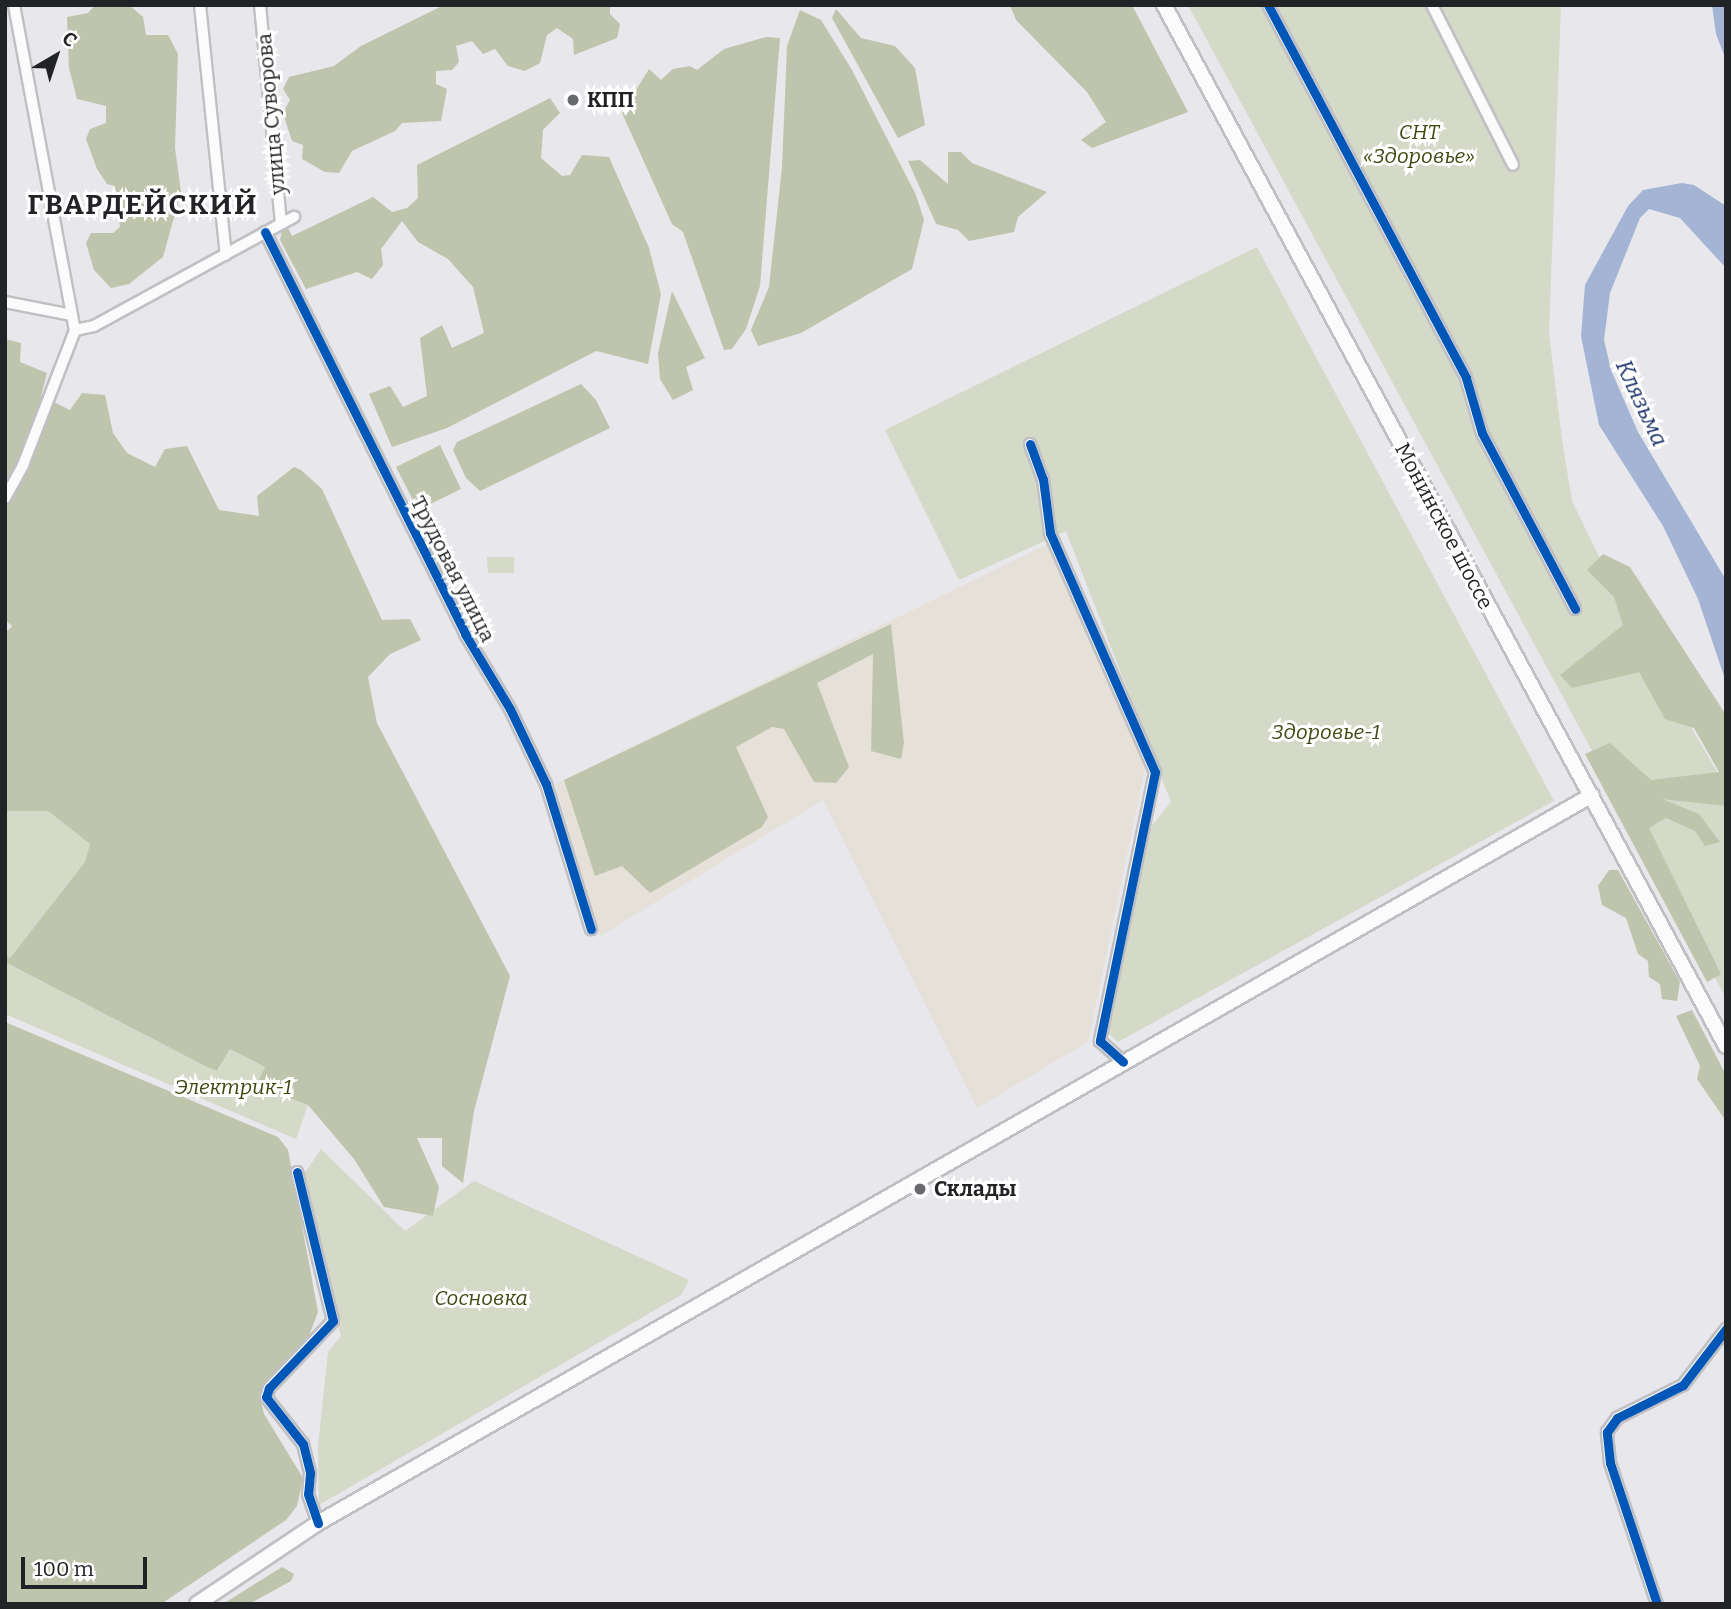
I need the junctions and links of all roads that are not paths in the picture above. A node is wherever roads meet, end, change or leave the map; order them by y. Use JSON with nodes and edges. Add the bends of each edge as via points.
{"nodes":[{"id":1,"x":14,"y":5,"type":"edge"},
{"id":2,"x":200,"y":5,"type":"edge"},
{"id":3,"x":260,"y":5,"type":"edge"},
{"id":4,"x":1164,"y":5,"type":"edge"},
{"id":5,"x":1268,"y":5,"type":"edge"},
{"id":6,"x":1432,"y":5,"type":"edge"},
{"id":7,"x":1513,"y":165,"type":"dead end"},
{"id":8,"x":294,"y":216,"type":"dead end"},
{"id":9,"x":281,"y":223,"type":"junction"},
{"id":10,"x":265,"y":232,"type":"junction"},
{"id":11,"x":226,"y":254,"type":"junction"},
{"id":12,"x":5,"y":302,"type":"edge"},
{"id":13,"x":72,"y":316,"type":"junction"},
{"id":14,"x":75,"y":330,"type":"junction"},
{"id":15,"x":1030,"y":443,"type":"dead end"},
{"id":16,"x":5,"y":498,"type":"edge"},
{"id":17,"x":1575,"y":609,"type":"dead end"},
{"id":18,"x":1592,"y":795,"type":"junction"},
{"id":19,"x":591,"y":929,"type":"dead end"},
{"id":20,"x":1726,"y":1046,"type":"edge"},
{"id":21,"x":1123,"y":1062,"type":"junction"},
{"id":22,"x":297,"y":1172,"type":"dead end"},
{"id":23,"x":1726,"y":1329,"type":"edge"},
{"id":24,"x":318,"y":1523,"type":"junction"},
{"id":25,"x":197,"y":1604,"type":"edge"},
{"id":26,"x":1657,"y":1604,"type":"edge"}],
"edges":[{"from":1,"to":13,"type":"street"},
{"from":2,"to":11,"type":"street"},
{"from":3,"to":9,"type":"street","name":"улица Суворова"},
{"from":4,"to":18,"type":"main road","name":"Монинское шоссе"},
{"from":5,"to":17,"type":"street","via":[[1466,378],[1482,433]]},
{"from":6,"to":7,"type":"street"},
{"from":8,"to":9,"type":"street"},
{"from":9,"to":10,"type":"street"},
{"from":10,"to":11,"type":"street"},
{"from":10,"to":19,"type":"street","name":"Трудовая улица","via":[[465,634],[510,709],[546,784]]},
{"from":11,"to":14,"type":"street","via":[[94,326]]},
{"from":12,"to":13,"type":"street"},
{"from":13,"to":14,"type":"street"},
{"from":14,"to":16,"type":"street","via":[[23,465]]},
{"from":15,"to":21,"type":"street","via":[[1043,479],[1051,533],[1155,772],[1100,1041]]},
{"from":18,"to":20,"type":"main road","name":"Монинское шоссе"},
{"from":18,"to":21,"type":"main road"},
{"from":21,"to":24,"type":"main road"},
{"from":22,"to":24,"type":"street","via":[[333,1321],[269,1388],[266,1397],[303,1444],[310,1473],[308,1494]]},
{"from":23,"to":26,"type":"street","via":[[1683,1385],[1671,1395],[1617,1418],[1607,1432],[1610,1462]]},
{"from":24,"to":25,"type":"main road"}]}
